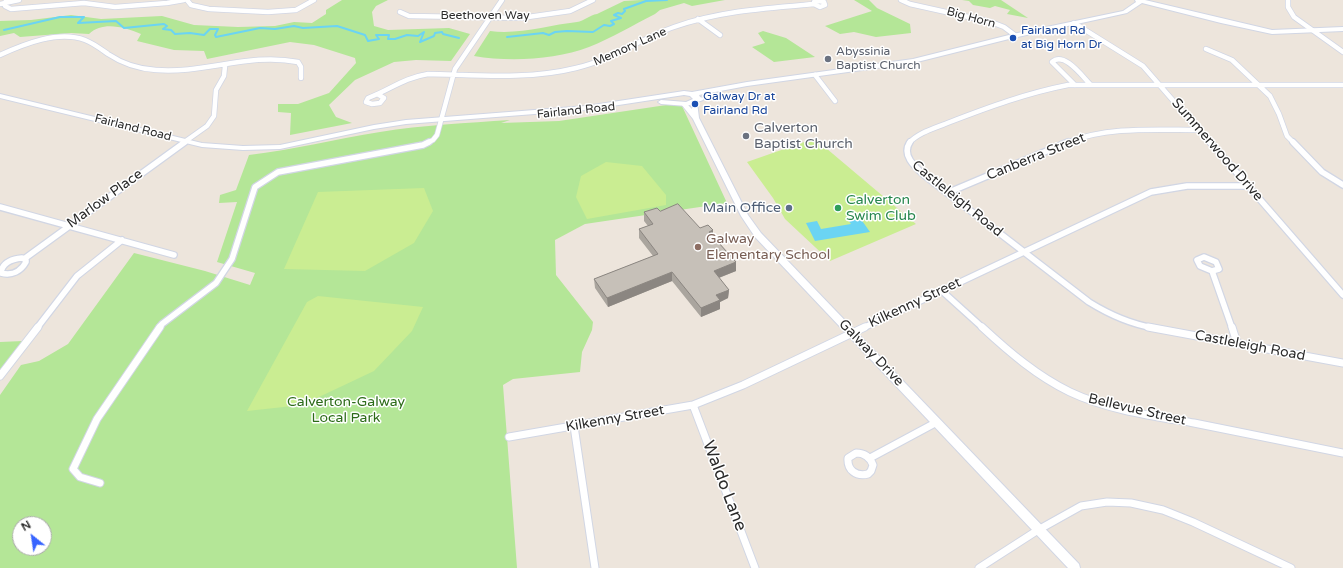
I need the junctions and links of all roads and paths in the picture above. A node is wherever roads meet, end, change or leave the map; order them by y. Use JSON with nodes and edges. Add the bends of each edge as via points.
{"nodes":[{"id":1,"x":19,"y":0,"type":"edge"},
{"id":2,"x":184,"y":0,"type":"edge"},
{"id":3,"x":187,"y":0,"type":"edge"},
{"id":4,"x":314,"y":0,"type":"edge"},
{"id":5,"x":502,"y":0,"type":"edge"},
{"id":6,"x":581,"y":0,"type":"edge"},
{"id":7,"x":592,"y":0,"type":"edge"},
{"id":8,"x":900,"y":0,"type":"edge"},
{"id":9,"x":1139,"y":0,"type":"edge"},
{"id":10,"x":1288,"y":0,"type":"edge"},
{"id":11,"x":5,"y":1,"type":"edge"},
{"id":12,"x":588,"y":3,"type":"junction"},
{"id":13,"x":0,"y":4,"type":"edge"},
{"id":14,"x":814,"y":4,"type":"dead end"},
{"id":15,"x":400,"y":12,"type":"dead end"},
{"id":16,"x":491,"y":18,"type":"junction"},
{"id":17,"x":698,"y":19,"type":"junction"},
{"id":18,"x":1074,"y":23,"type":"junction"},
{"id":19,"x":1310,"y":29,"type":"junction"},
{"id":20,"x":1343,"y":29,"type":"edge"},
{"id":21,"x":720,"y":35,"type":"dead end"},
{"id":22,"x":1016,"y":36,"type":"junction"},
{"id":23,"x":1206,"y":49,"type":"dead end"},
{"id":24,"x":1343,"y":52,"type":"edge"},
{"id":25,"x":0,"y":55,"type":"edge"},
{"id":26,"x":225,"y":66,"type":"junction"},
{"id":27,"x":453,"y":74,"type":"junction"},
{"id":28,"x":815,"y":75,"type":"junction"},
{"id":29,"x":301,"y":78,"type":"dead end"},
{"id":30,"x":1090,"y":84,"type":"junction"},
{"id":31,"x":1159,"y":84,"type":"junction"},
{"id":32,"x":1075,"y":85,"type":"junction"},
{"id":33,"x":1258,"y":85,"type":"junction"},
{"id":34,"x":1343,"y":85,"type":"edge"},
{"id":35,"x":0,"y":96,"type":"edge"},
{"id":36,"x":379,"y":96,"type":"dead end"},
{"id":37,"x":694,"y":99,"type":"junction"},
{"id":38,"x":680,"y":100,"type":"junction"},
{"id":39,"x":835,"y":101,"type":"dead end"},
{"id":40,"x":696,"y":118,"type":"junction"},
{"id":41,"x":441,"y":119,"type":"junction"},
{"id":42,"x":1200,"y":130,"type":"junction"},
{"id":43,"x":188,"y":141,"type":"junction"},
{"id":44,"x":1343,"y":185,"type":"edge"},
{"id":45,"x":1249,"y":186,"type":"junction"},
{"id":46,"x":947,"y":193,"type":"junction"},
{"id":47,"x":0,"y":207,"type":"edge"},
{"id":48,"x":69,"y":226,"type":"junction"},
{"id":49,"x":122,"y":240,"type":"junction"},
{"id":50,"x":1024,"y":252,"type":"junction"},
{"id":51,"x":174,"y":255,"type":"dead end"},
{"id":52,"x":24,"y":259,"type":"dead end"},
{"id":53,"x":1212,"y":271,"type":"dead end"},
{"id":54,"x":942,"y":291,"type":"junction"},
{"id":55,"x":1343,"y":295,"type":"edge"},
{"id":56,"x":852,"y":333,"type":"junction"},
{"id":57,"x":1237,"y":343,"type":"junction"},
{"id":58,"x":1343,"y":363,"type":"edge"},
{"id":59,"x":0,"y":376,"type":"edge"},
{"id":60,"x":693,"y":405,"type":"junction"},
{"id":61,"x":937,"y":422,"type":"junction"},
{"id":62,"x":574,"y":426,"type":"junction"},
{"id":63,"x":509,"y":437,"type":"dead end"},
{"id":64,"x":1343,"y":453,"type":"edge"},
{"id":65,"x":870,"y":458,"type":"dead end"},
{"id":66,"x":100,"y":483,"type":"dead end"},
{"id":67,"x":1038,"y":530,"type":"junction"},
{"id":68,"x":596,"y":568,"type":"edge"},
{"id":69,"x":755,"y":568,"type":"edge"},
{"id":70,"x":979,"y":568,"type":"edge"},
{"id":71,"x":1075,"y":568,"type":"edge"},
{"id":72,"x":1291,"y":568,"type":"edge"}],
"edges":[{"from":1,"to":11,"type":"street"},
{"from":2,"to":11,"type":"street","via":[[167,4],[116,7],[84,3],[11,9],[5,6]]},
{"from":3,"to":4,"type":"street","via":[[191,5],[220,11],[290,12]]},
{"from":5,"to":16,"type":"street"},
{"from":6,"to":12,"type":"street"},
{"from":7,"to":12,"type":"street","name":"Beethoven Way"},
{"from":8,"to":22,"type":"street","name":"Big Horn","via":[[992,22]]},
{"from":9,"to":18,"type":"main road","via":[[1138,6],[1128,11]]},
{"from":9,"to":19,"type":"main road","via":[[1262,30],[1277,32]]},
{"from":10,"to":19,"type":"street","via":[[1290,13]]},
{"from":11,"to":13,"type":"street"},
{"from":12,"to":16,"type":"street","name":"Beethoven Way","via":[[555,14]]},
{"from":14,"to":17,"type":"street","name":"Memory Lane","via":[[742,10]]},
{"from":15,"to":16,"type":"street","name":"Beethoven Way","via":[[409,16]]},
{"from":16,"to":27,"type":"street"},
{"from":17,"to":21,"type":"street"},
{"from":17,"to":27,"type":"street","name":"Memory Lane","via":[[672,28],[606,59],[575,69],[526,75]]},
{"from":18,"to":22,"type":"main road"},
{"from":18,"to":31,"type":"street","name":"Summerwood Drive","via":[[1138,62]]},
{"from":19,"to":20,"type":"main road"},
{"from":19,"to":24,"type":"street"},
{"from":22,"to":28,"type":"main road","via":[[913,62]]},
{"from":23,"to":33,"type":"street","via":[[1232,60]]},
{"from":25,"to":26,"type":"street","via":[[30,43],[62,37],[84,40],[132,66],[186,71]]},
{"from":26,"to":29,"type":"street","via":[[271,58],[288,59],[298,62],[301,67]]},
{"from":26,"to":43,"type":"street","name":"Marlow Place","via":[[224,77],[216,92],[216,111],[213,119]]},
{"from":27,"to":36,"type":"street","name":"Memory Lane","via":[[428,74],[407,79],[389,87]]},
{"from":27,"to":41,"type":"street"},
{"from":28,"to":37,"type":"main road","via":[[728,87]]},
{"from":28,"to":39,"type":"street"},
{"from":30,"to":31,"type":"street","name":"Castleleigh Road"},
{"from":30,"to":32,"type":"street","name":"Castleleigh Road"},
{"from":30,"to":32,"type":"street","via":[[1069,63],[1061,59],[1054,60],[1054,65]]},
{"from":31,"to":33,"type":"street","name":"Castleleigh Road"},
{"from":31,"to":42,"type":"street","name":"Summerwood Drive"},
{"from":32,"to":46,"type":"street","name":"Castleleigh Road","via":[[1021,97],[914,137],[908,144],[908,159]]},
{"from":33,"to":34,"type":"street","name":"Castleleigh Road"},
{"from":33,"to":44,"type":"street","via":[[1272,99],[1287,136],[1322,172]]},
{"from":35,"to":43,"type":"main road","name":"Fairland Road"},
{"from":37,"to":38,"type":"main road"},
{"from":37,"to":38,"type":"main road","via":[[684,93]]},
{"from":37,"to":40,"type":"street","name":"Galway Drive"},
{"from":38,"to":40,"type":"street","name":"Galway Drive"},
{"from":38,"to":41,"type":"main road","name":"Fairland Road","via":[[646,102],[567,114]]},
{"from":40,"to":56,"type":"street","name":"Galway Drive","via":[[745,216],[758,235]]},
{"from":41,"to":43,"type":"main road","name":"Fairland Road","via":[[374,127],[280,147],[220,147]]},
{"from":41,"to":66,"type":"street","via":[[437,135],[423,146],[363,154],[278,172],[255,187],[232,259],[216,283],[162,324],[97,419],[73,469],[80,477]]},
{"from":42,"to":45,"type":"street","name":"Summerwood Drive"},
{"from":42,"to":46,"type":"street","name":"Canberra Street","via":[[1128,130],[1096,134],[1076,139]]},
{"from":43,"to":48,"type":"street","name":"Marlow Place"},
{"from":45,"to":50,"type":"street","name":"Kilkenny Street","via":[[1165,188],[1151,192]]},
{"from":45,"to":55,"type":"street","name":"Summerwood Drive"},
{"from":46,"to":50,"type":"street","name":"Castleleigh Road"},
{"from":47,"to":48,"type":"street"},
{"from":48,"to":49,"type":"street"},
{"from":48,"to":52,"type":"street","name":"Marlow Place"},
{"from":49,"to":51,"type":"street"},
{"from":49,"to":59,"type":"street","via":[[77,276]]},
{"from":50,"to":54,"type":"street","name":"Kilkenny Street"},
{"from":50,"to":57,"type":"street","name":"Castleleigh Road","via":[[1110,315],[1136,324]]},
{"from":53,"to":57,"type":"street"},
{"from":54,"to":56,"type":"street","name":"Kilkenny Street"},
{"from":54,"to":64,"type":"street","name":"Bellevue Street","via":[[1024,363],[1057,386],[1084,398],[1142,413]]},
{"from":56,"to":60,"type":"street","name":"Kilkenny Street","via":[[743,385]]},
{"from":56,"to":61,"type":"street","name":"Galway Drive"},
{"from":57,"to":58,"type":"street","name":"Castleleigh Road"},
{"from":60,"to":62,"type":"street","name":"Kilkenny Street"},
{"from":60,"to":69,"type":"street","name":"Waldo Lane"},
{"from":61,"to":65,"type":"street"},
{"from":61,"to":67,"type":"street","name":"Galway Drive"},
{"from":62,"to":63,"type":"street","name":"Kilkenny Street"},
{"from":62,"to":68,"type":"street"},
{"from":67,"to":70,"type":"street"},
{"from":67,"to":71,"type":"street","name":"Galway Drive"},
{"from":67,"to":72,"type":"street","via":[[1080,506],[1107,502],[1131,503],[1163,510]]}]}
